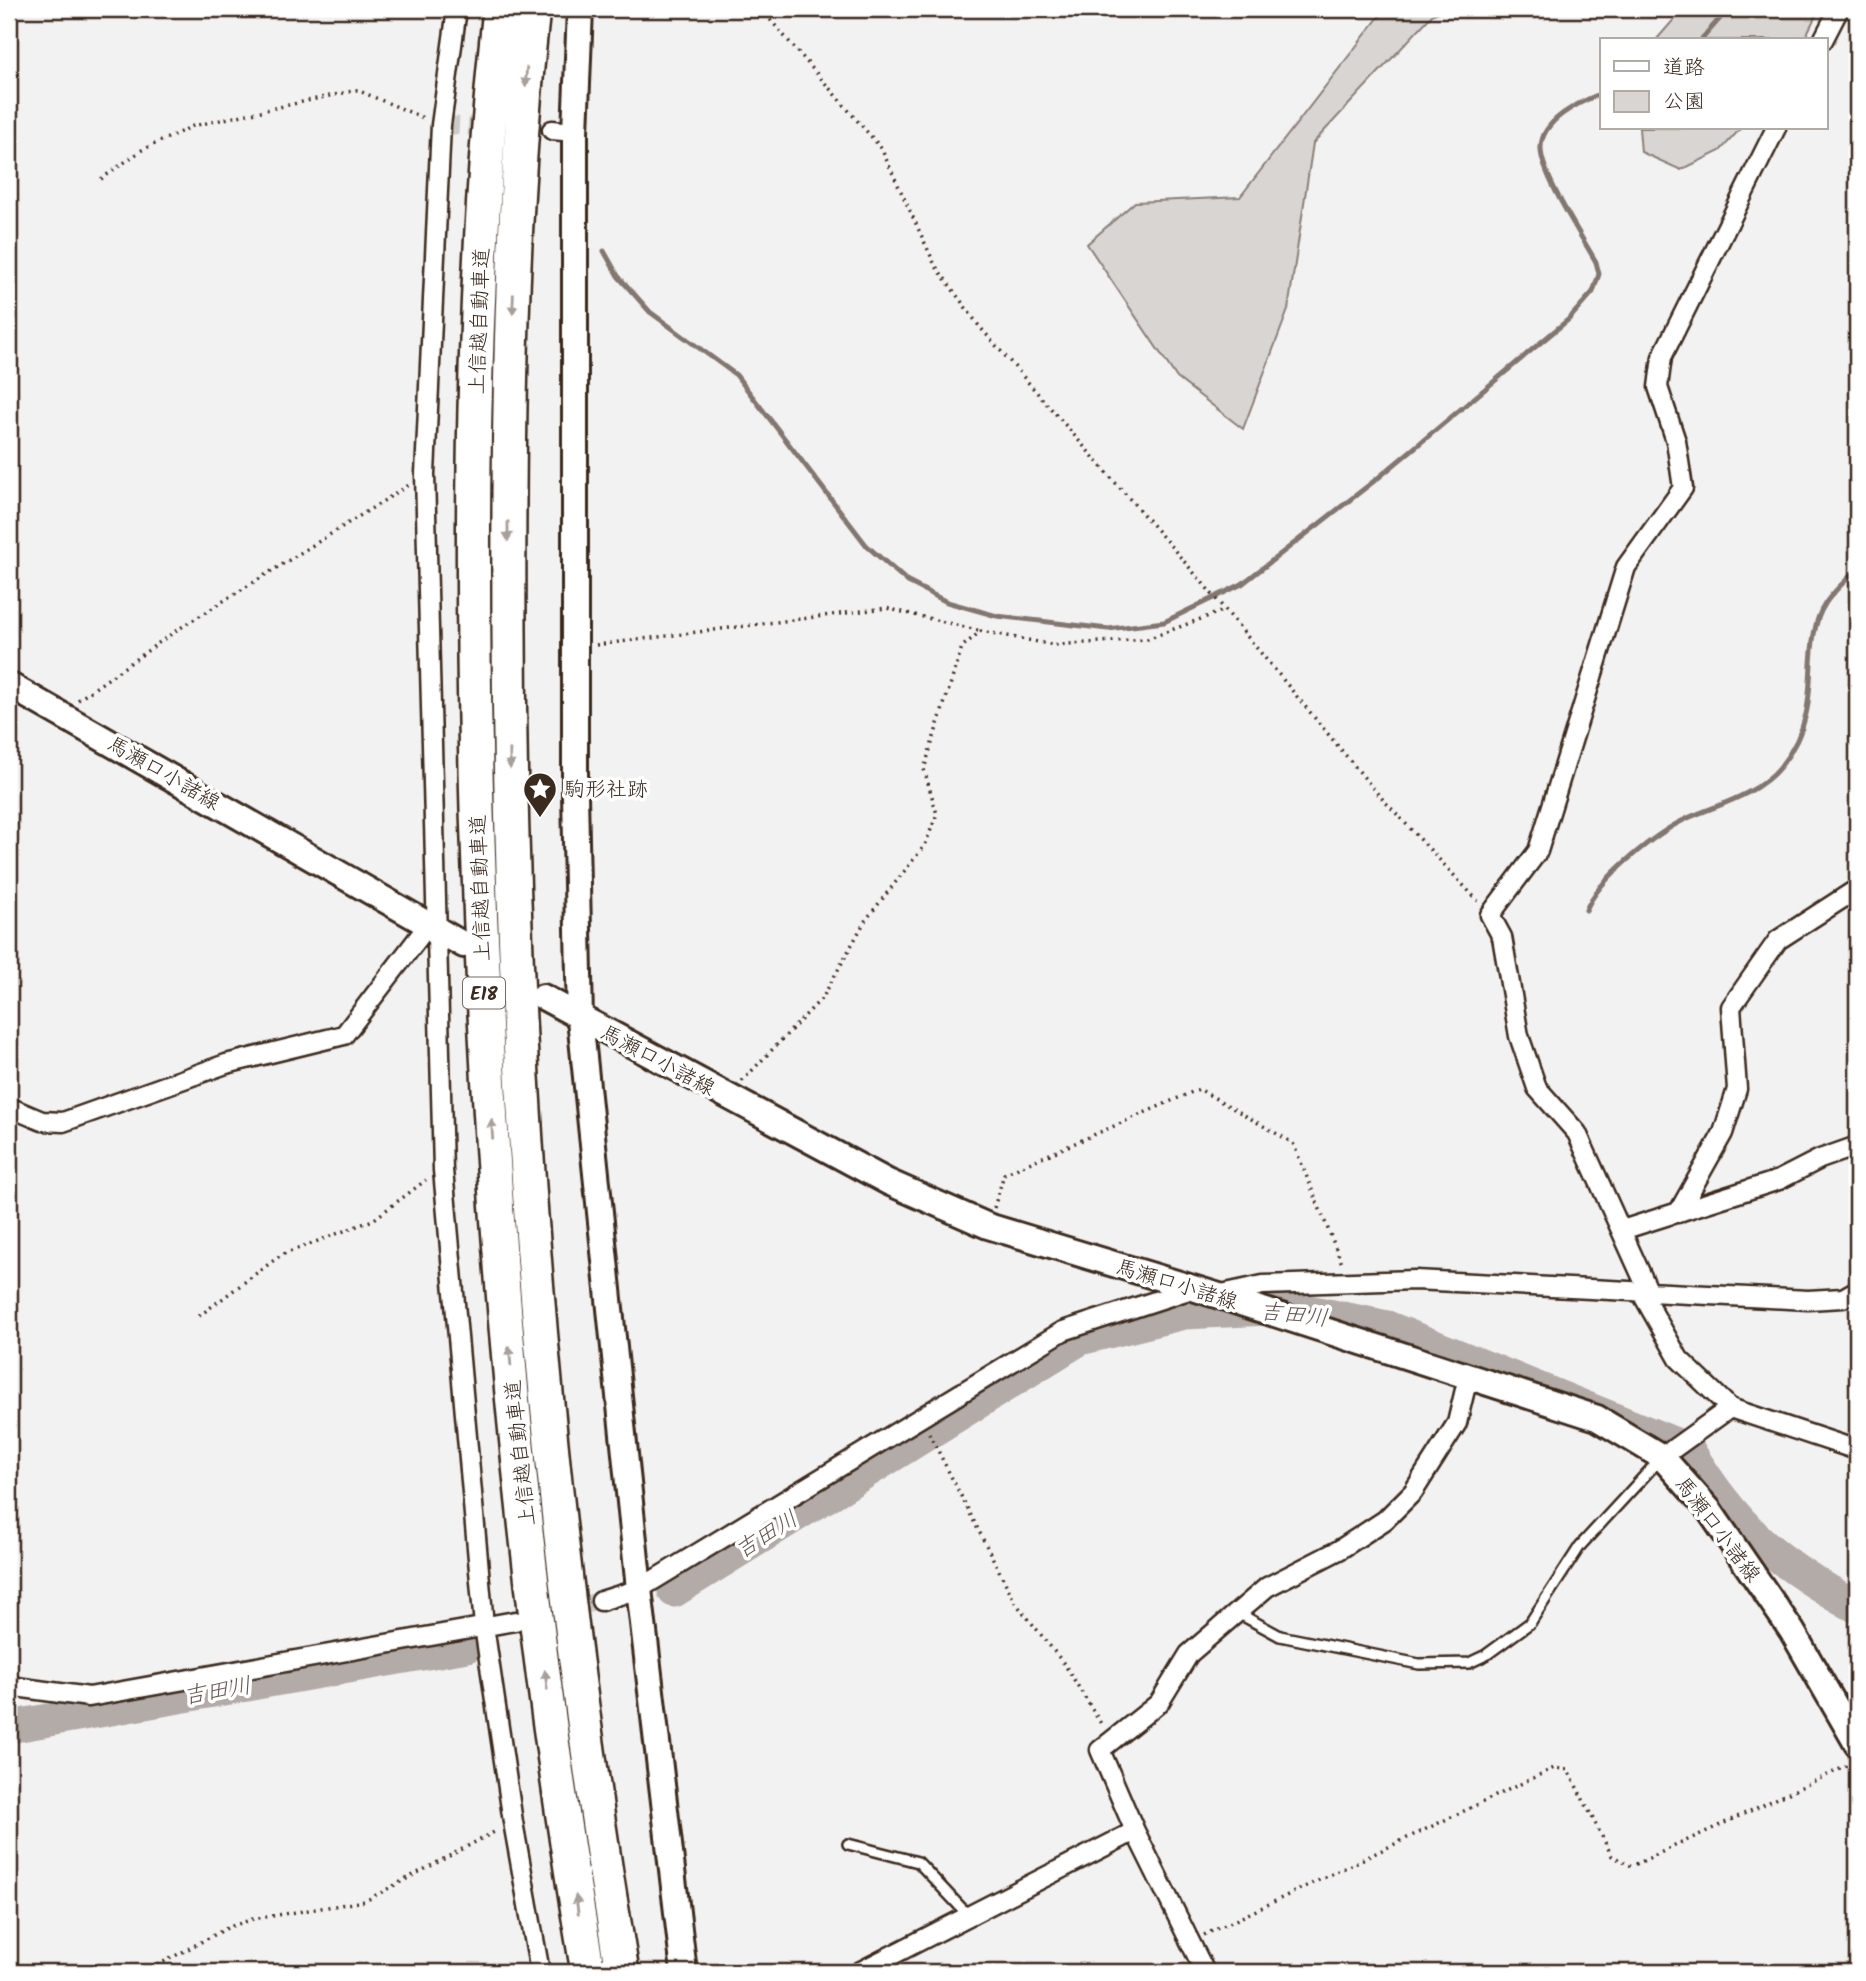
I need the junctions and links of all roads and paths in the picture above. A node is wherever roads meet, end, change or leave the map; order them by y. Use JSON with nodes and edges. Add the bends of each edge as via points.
{"nodes":[{"id":1,"x":457,"y":9,"type":"edge"},
{"id":2,"x":500,"y":9,"type":"edge"},
{"id":3,"x":533,"y":9,"type":"edge"},
{"id":4,"x":580,"y":9,"type":"edge"},
{"id":5,"x":761,"y":9,"type":"edge"},
{"id":6,"x":1839,"y":9,"type":"edge"},
{"id":7,"x":1824,"y":38,"type":"edge"},
{"id":8,"x":441,"y":125,"type":"junction"},
{"id":9,"x":1775,"y":130,"type":"edge"},
{"id":10,"x":100,"y":179,"type":"dead end"},
{"id":11,"x":425,"y":474,"type":"junction"},
{"id":12,"x":1225,"y":610,"type":"junction"},
{"id":13,"x":981,"y":631,"type":"junction"},
{"id":14,"x":575,"y":648,"type":"junction"},
{"id":15,"x":9,"y":685,"type":"edge"},
{"id":16,"x":59,"y":714,"type":"junction"},
{"id":17,"x":1857,"y":889,"type":"edge"},
{"id":18,"x":1490,"y":915,"type":"junction"},
{"id":19,"x":433,"y":927,"type":"junction"},
{"id":20,"x":464,"y":945,"type":"dead end"},
{"id":21,"x":543,"y":997,"type":"dead end"},
{"id":22,"x":580,"y":1019,"type":"junction"},
{"id":23,"x":726,"y":1098,"type":"junction"},
{"id":24,"x":9,"y":1107,"type":"edge"},
{"id":25,"x":1857,"y":1146,"type":"edge"},
{"id":26,"x":443,"y":1170,"type":"junction"},
{"id":27,"x":1678,"y":1213,"type":"junction"},
{"id":28,"x":988,"y":1226,"type":"junction"},
{"id":29,"x":1622,"y":1230,"type":"junction"},
{"id":30,"x":1349,"y":1281,"type":"junction"},
{"id":31,"x":1192,"y":1289,"type":"junction"},
{"id":32,"x":1644,"y":1290,"type":"junction"},
{"id":33,"x":1857,"y":1290,"type":"edge"},
{"id":34,"x":1216,"y":1295,"type":"junction"},
{"id":35,"x":199,"y":1316,"type":"dead end"},
{"id":36,"x":1468,"y":1377,"type":"junction"},
{"id":37,"x":1730,"y":1408,"type":"junction"},
{"id":38,"x":921,"y":1417,"type":"junction"},
{"id":39,"x":1857,"y":1450,"type":"edge"},
{"id":40,"x":1662,"y":1457,"type":"junction"},
{"id":41,"x":639,"y":1589,"type":"junction"},
{"id":42,"x":601,"y":1601,"type":"tunnel mouth"},
{"id":43,"x":1238,"y":1613,"type":"junction"},
{"id":44,"x":515,"y":1621,"type":"tunnel mouth"},
{"id":45,"x":484,"y":1626,"type":"junction"},
{"id":46,"x":9,"y":1686,"type":"edge"},
{"id":47,"x":1111,"y":1741,"type":"junction"},
{"id":48,"x":1857,"y":1744,"type":"edge"},
{"id":49,"x":1857,"y":1760,"type":"edge"},
{"id":50,"x":513,"y":1822,"type":"junction"},
{"id":51,"x":1135,"y":1831,"type":"junction"},
{"id":52,"x":848,"y":1844,"type":"dead end"},
{"id":53,"x":967,"y":1914,"type":"junction"},
{"id":54,"x":1189,"y":1942,"type":"junction"},
{"id":55,"x":145,"y":1972,"type":"edge"},
{"id":56,"x":540,"y":1972,"type":"edge"},
{"id":57,"x":588,"y":1972,"type":"edge"},
{"id":58,"x":622,"y":1972,"type":"edge"},
{"id":59,"x":684,"y":1972,"type":"edge"},
{"id":60,"x":859,"y":1972,"type":"edge"},
{"id":61,"x":1205,"y":1972,"type":"edge"}],
"edges":[{"from":1,"to":8,"type":"street"},
{"from":57,"to":2,"type":"highway","name":"上信越自動車道","number":"E18","one_way":true,"via":[[558,1774],[522,1471],[503,1279],[483,985],[474,686],[476,376],[482,221]]},
{"from":3,"to":58,"type":"highway","name":"上信越自動車道","number":"E18","one_way":true,"via":[[510,371],[509,692],[517,983],[550,1432]]},
{"from":4,"to":14,"type":"main road","via":[[564,131]]},
{"from":5,"to":12,"type":"path","via":[[881,148],[935,265],[979,326]]},
{"from":6,"to":7,"type":"street"},
{"from":8,"to":10,"type":"path","via":[[357,90],[193,126],[142,150]]},
{"from":8,"to":11,"type":"street"},
{"from":9,"to":18,"type":"street","via":[[1662,357],[1657,387],[1676,441],[1683,488],[1626,567],[1538,850]]},
{"from":11,"to":16,"type":"path","via":[[174,632]]},
{"from":11,"to":19,"type":"street"},
{"from":12,"to":13,"type":"path","via":[[1147,639],[1054,645]]},
{"from":12,"to":18,"type":"path","via":[[1377,793]]},
{"from":13,"to":14,"type":"path","via":[[886,608]]},
{"from":13,"to":23,"type":"path","via":[[962,647],[924,769],[937,814],[925,845],[865,921],[823,997]]},
{"from":14,"to":22,"type":"main road"},
{"from":15,"to":16,"type":"main road","name":"馬瀬口小諸線"},
{"from":16,"to":19,"type":"main road","name":"馬瀬口小諸線"},
{"from":17,"to":27,"type":"street","via":[[1778,940],[1731,1007],[1737,1089],[1723,1133]]},
{"from":18,"to":29,"type":"street","via":[[1502,937],[1519,1036],[1537,1088],[1577,1133]]},
{"from":19,"to":20,"type":"main road","name":"馬瀬口小諸線"},
{"from":19,"to":24,"type":"street","via":[[344,1035],[226,1064],[63,1122],[42,1121]]},
{"from":19,"to":26,"type":"street"},
{"from":21,"to":22,"type":"main road","name":"馬瀬口小諸線"},
{"from":22,"to":23,"type":"main road","name":"馬瀬口小諸線"},
{"from":22,"to":41,"type":"main road"},
{"from":23,"to":28,"type":"main road","name":"馬瀬口小諸線","via":[[888,1182]]},
{"from":25,"to":27,"type":"street","via":[[1779,1180]]},
{"from":26,"to":35,"type":"path","via":[[373,1220],[281,1255]]},
{"from":26,"to":45,"type":"street"},
{"from":27,"to":29,"type":"street"},
{"from":28,"to":30,"type":"path","via":[[1004,1174],[1199,1089],[1293,1143]]},
{"from":28,"to":31,"type":"main road","name":"馬瀬口小諸線"},
{"from":29,"to":32,"type":"street"},
{"from":30,"to":32,"type":"street"},
{"from":30,"to":34,"type":"street","via":[[1263,1285]]},
{"from":31,"to":34,"type":"main road","name":"馬瀬口小諸線"},
{"from":31,"to":38,"type":"street","via":[[1063,1331]]},
{"from":32,"to":33,"type":"street","via":[[1808,1300],[1843,1298]]},
{"from":32,"to":37,"type":"street","via":[[1679,1359]]},
{"from":34,"to":36,"type":"main road","name":"馬瀬口小諸線"},
{"from":36,"to":40,"type":"main road","name":"馬瀬口小諸線","via":[[1597,1418]]},
{"from":36,"to":43,"type":"street","via":[[1457,1423],[1413,1492],[1339,1550],[1267,1587]]},
{"from":37,"to":39,"type":"street"},
{"from":37,"to":40,"type":"street"},
{"from":38,"to":41,"type":"street"},
{"from":38,"to":47,"type":"path","via":[[1015,1602],[1065,1665]]},
{"from":40,"to":43,"type":"lane","via":[[1580,1546],[1530,1623],[1469,1663],[1419,1664],[1280,1636]]},
{"from":40,"to":48,"type":"main road","name":"馬瀬口小諸線","via":[[1709,1510],[1792,1632]]},
{"from":41,"to":42,"type":"street"},
{"from":41,"to":59,"type":"main road"},
{"from":43,"to":47,"type":"street","via":[[1189,1654],[1158,1703]]},
{"from":44,"to":45,"type":"street"},
{"from":45,"to":46,"type":"street","via":[[89,1697]]},
{"from":45,"to":50,"type":"street"},
{"from":47,"to":51,"type":"street","via":[[1100,1750]]},
{"from":49,"to":54,"type":"path","via":[[1632,1866],[1612,1856],[1568,1770],[1554,1768]]},
{"from":50,"to":55,"type":"path","via":[[365,1901],[253,1919]]},
{"from":50,"to":56,"type":"street"},
{"from":51,"to":53,"type":"street"},
{"from":51,"to":54,"type":"street"},
{"from":52,"to":53,"type":"lane","via":[[918,1862]]},
{"from":53,"to":60,"type":"street"},
{"from":54,"to":61,"type":"street"}]}
